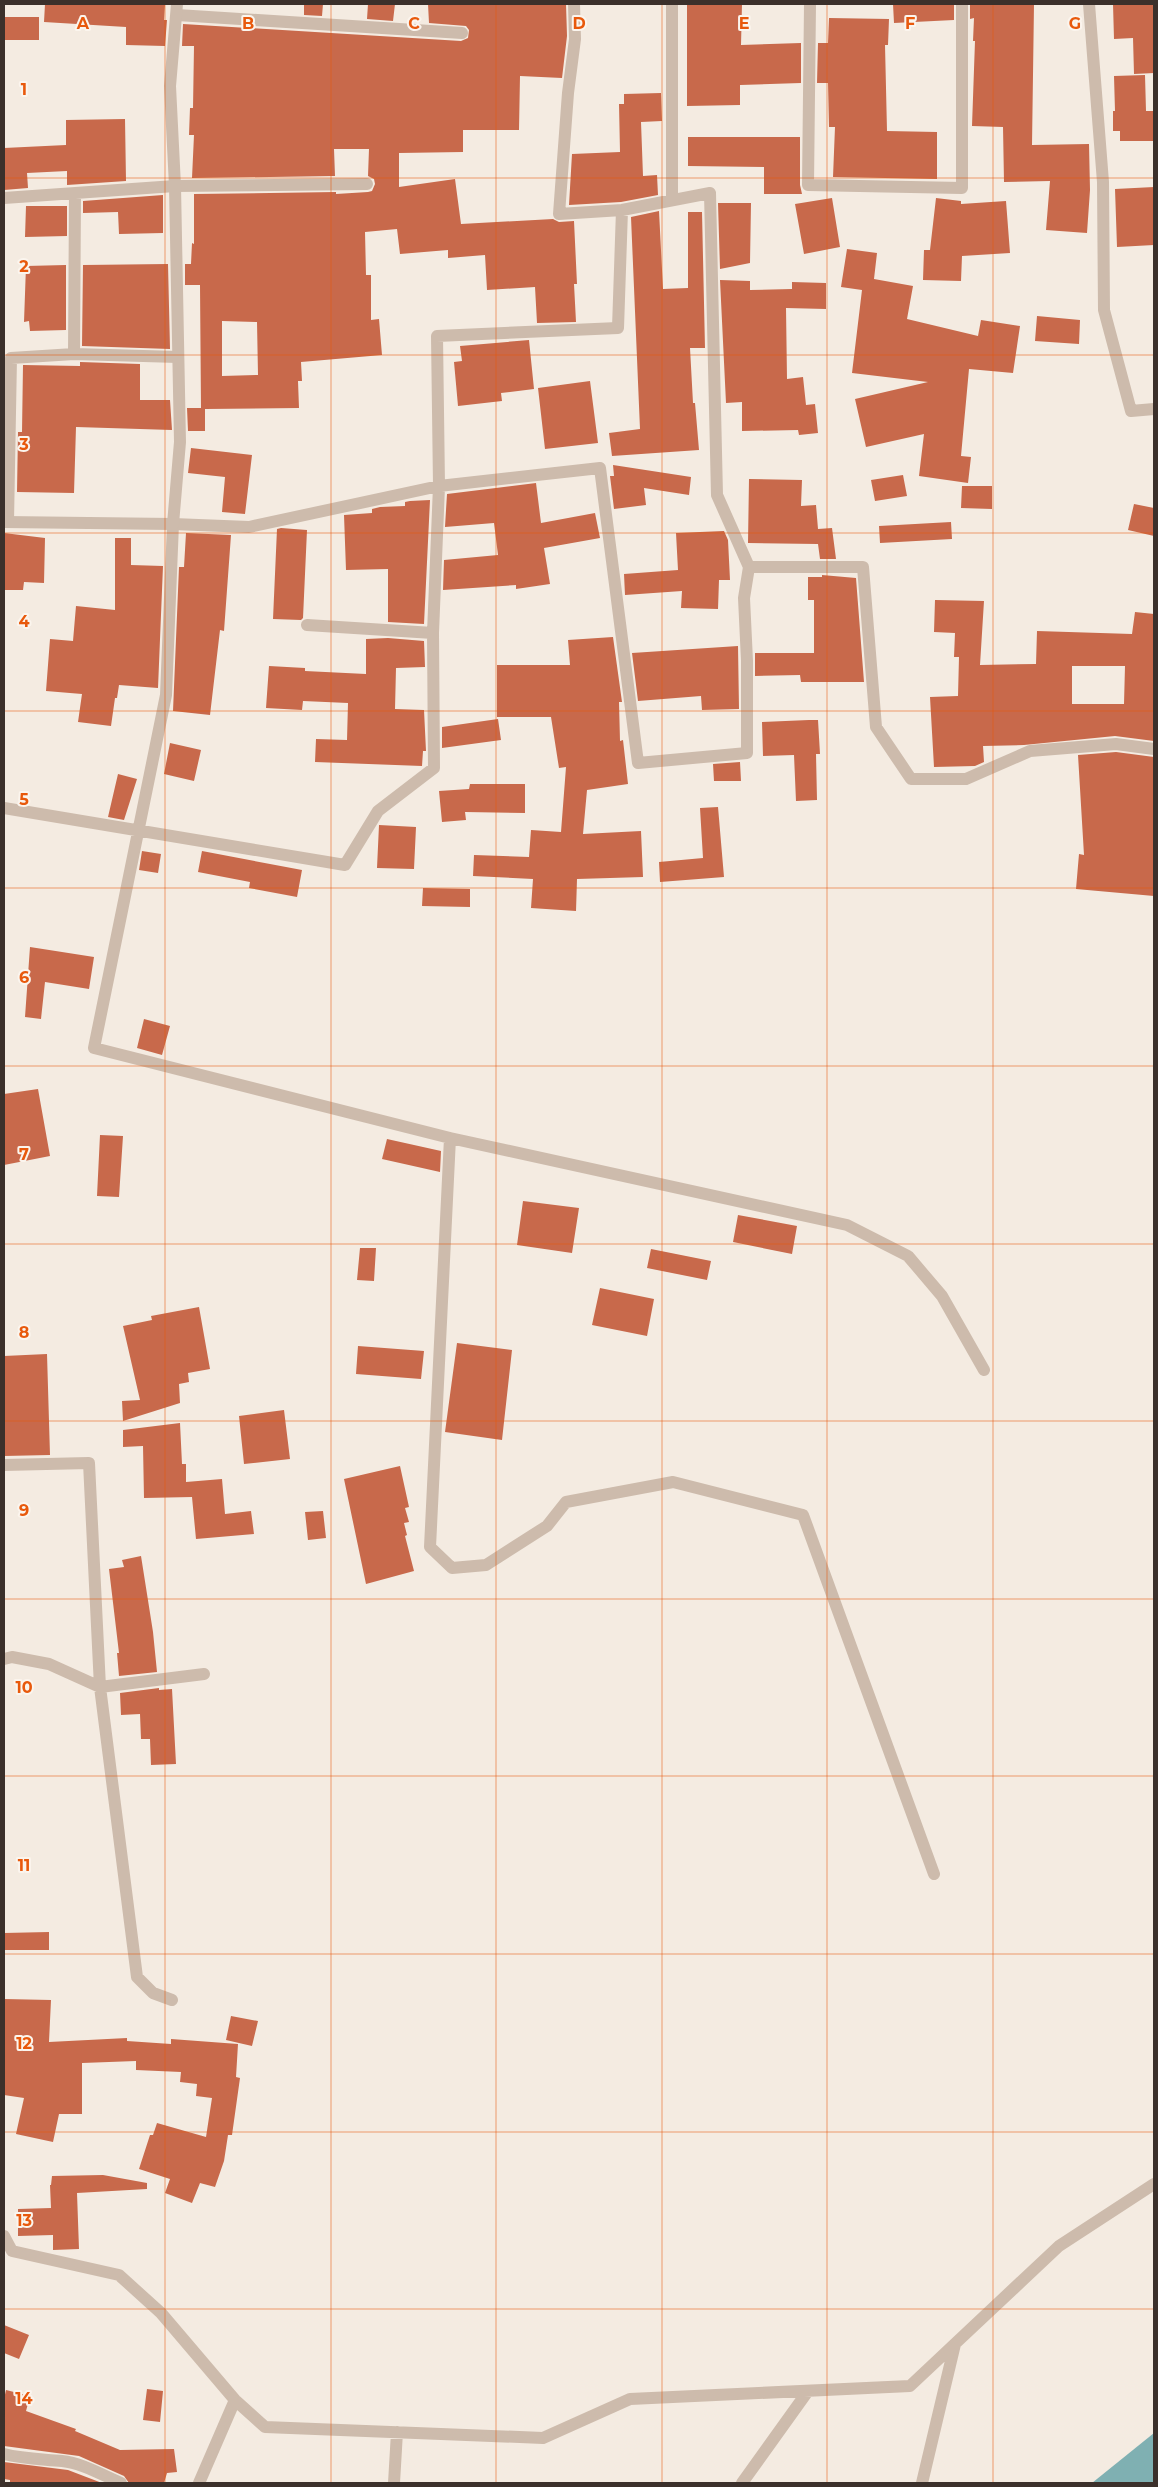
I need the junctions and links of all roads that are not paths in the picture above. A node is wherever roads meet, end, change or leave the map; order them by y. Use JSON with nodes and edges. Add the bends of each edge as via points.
{"nodes":[{"id":1,"x":574,"y":4,"type":"edge"},
{"id":2,"x":672,"y":4,"type":"edge"},
{"id":3,"x":810,"y":4,"type":"edge"},
{"id":4,"x":962,"y":4,"type":"edge"},
{"id":5,"x":1089,"y":4,"type":"edge"},
{"id":6,"x":177,"y":10,"type":"edge"},
{"id":7,"x":462,"y":33,"type":"dead end"},
{"id":8,"x":367,"y":184,"type":"dead end"},
{"id":9,"x":175,"y":186,"type":"junction"},
{"id":10,"x":75,"y":194,"type":"junction"},
{"id":11,"x":4,"y":198,"type":"edge"},
{"id":12,"x":672,"y":200,"type":"junction"},
{"id":13,"x":622,"y":210,"type":"junction"},
{"id":14,"x":74,"y":354,"type":"junction"},
{"id":15,"x":178,"y":357,"type":"junction"},
{"id":16,"x":7,"y":358,"type":"edge"},
{"id":17,"x":1154,"y":409,"type":"edge"},
{"id":18,"x":439,"y":486,"type":"junction"},
{"id":19,"x":6,"y":522,"type":"edge"},
{"id":20,"x":174,"y":524,"type":"junction"},
{"id":21,"x":749,"y":567,"type":"junction"},
{"id":22,"x":307,"y":625,"type":"dead end"},
{"id":23,"x":433,"y":633,"type":"junction"},
{"id":24,"x":1154,"y":749,"type":"edge"},
{"id":25,"x":4,"y":808,"type":"edge"},
{"id":26,"x":139,"y":830,"type":"junction"},
{"id":27,"x":450,"y":1138,"type":"junction"},
{"id":28,"x":984,"y":1370,"type":"dead end"},
{"id":29,"x":4,"y":1465,"type":"edge"},
{"id":30,"x":4,"y":1659,"type":"edge"},
{"id":31,"x":204,"y":1674,"type":"dead end"},
{"id":32,"x":100,"y":1687,"type":"junction"},
{"id":33,"x":934,"y":1874,"type":"dead end"},
{"id":34,"x":172,"y":2000,"type":"dead end"},
{"id":35,"x":1154,"y":2184,"type":"edge"},
{"id":36,"x":4,"y":2236,"type":"edge"},
{"id":37,"x":955,"y":2344,"type":"junction"},
{"id":38,"x":808,"y":2391,"type":"junction"},
{"id":39,"x":235,"y":2400,"type":"junction"},
{"id":40,"x":397,"y":2432,"type":"junction"},
{"id":41,"x":4,"y":2454,"type":"edge"},
{"id":42,"x":121,"y":2483,"type":"edge"},
{"id":43,"x":199,"y":2483,"type":"edge"},
{"id":44,"x":394,"y":2483,"type":"edge"},
{"id":45,"x":742,"y":2483,"type":"edge"},
{"id":46,"x":922,"y":2483,"type":"edge"}],
"edges":[{"from":1,"to":13,"type":"street","via":[[575,39],[559,214]]},
{"from":2,"to":12,"type":"street"},
{"from":3,"to":4,"type":"street","via":[[808,185],[962,188]]},
{"from":5,"to":17,"type":"street","via":[[1103,182],[1104,310],[1131,411]]},
{"from":6,"to":7,"type":"street"},
{"from":6,"to":9,"type":"street","via":[[170,86]]},
{"from":8,"to":9,"type":"street"},
{"from":9,"to":10,"type":"street"},
{"from":9,"to":15,"type":"street"},
{"from":10,"to":11,"type":"street"},
{"from":10,"to":14,"type":"street"},
{"from":12,"to":13,"type":"street"},
{"from":12,"to":21,"type":"street","via":[[710,193],[717,495]]},
{"from":13,"to":18,"type":"street","via":[[618,328],[437,336]]},
{"from":14,"to":15,"type":"street"},
{"from":14,"to":16,"type":"street"},
{"from":15,"to":20,"type":"street","via":[[180,442]]},
{"from":16,"to":19,"type":"street"},
{"from":18,"to":20,"type":"street","via":[[249,527]]},
{"from":18,"to":21,"type":"street","via":[[600,468],[638,763],[747,753],[744,598]]},
{"from":18,"to":23,"type":"street"},
{"from":19,"to":20,"type":"street"},
{"from":20,"to":26,"type":"street","via":[[166,695]]},
{"from":21,"to":24,"type":"street","via":[[864,567],[876,727],[911,779],[966,779],[1030,752],[1116,744]]},
{"from":22,"to":23,"type":"street"},
{"from":23,"to":26,"type":"street","via":[[434,768],[378,811],[345,865]]},
{"from":25,"to":26,"type":"street"},
{"from":26,"to":27,"type":"street","via":[[94,1048]]},
{"from":27,"to":28,"type":"street","via":[[847,1226],[908,1256],[942,1296]]},
{"from":27,"to":33,"type":"street","via":[[430,1547],[452,1568],[486,1565],[547,1526],[566,1502],[673,1482],[803,1515]]},
{"from":29,"to":32,"type":"street","via":[[89,1463]]},
{"from":30,"to":32,"type":"street","via":[[12,1657],[49,1664]]},
{"from":31,"to":32,"type":"street"},
{"from":32,"to":34,"type":"street","via":[[137,1977],[153,1993]]},
{"from":35,"to":37,"type":"street","via":[[1059,2246]]},
{"from":36,"to":39,"type":"street","via":[[12,2251],[119,2275],[161,2313]]},
{"from":37,"to":38,"type":"street","via":[[910,2386]]},
{"from":37,"to":46,"type":"street"},
{"from":38,"to":40,"type":"street","via":[[630,2399],[543,2438]]},
{"from":38,"to":45,"type":"street"},
{"from":39,"to":40,"type":"street","via":[[265,2427]]},
{"from":39,"to":43,"type":"street"},
{"from":40,"to":44,"type":"street"},
{"from":41,"to":42,"type":"street","via":[[63,2461]]}]}
